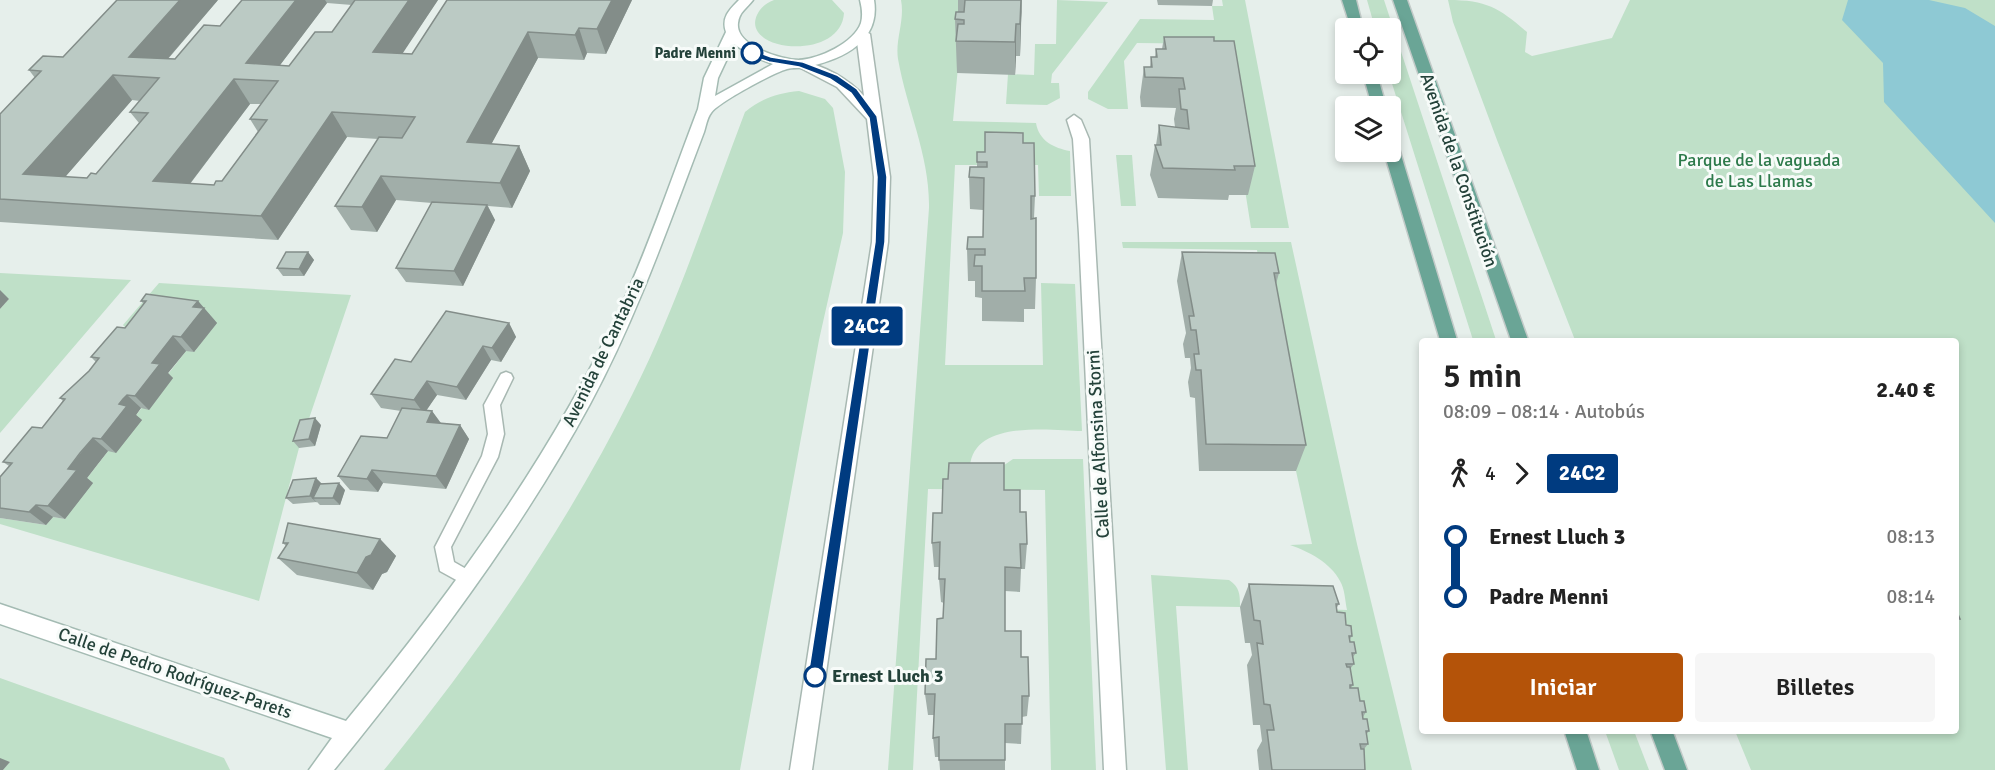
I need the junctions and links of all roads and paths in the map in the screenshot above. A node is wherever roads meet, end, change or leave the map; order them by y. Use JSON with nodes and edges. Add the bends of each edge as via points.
{"nodes":[{"id":1,"x":1349,"y":0,"type":"edge"},
{"id":2,"x":1400,"y":0,"type":"edge"},
{"id":3,"x":740,"y":2,"type":"edge"},
{"id":4,"x":866,"y":2,"type":"edge"},
{"id":5,"x":1354,"y":18,"type":"edge"},
{"id":6,"x":732,"y":33,"type":"junction"},
{"id":7,"x":863,"y":34,"type":"junction"},
{"id":8,"x":795,"y":63,"type":"junction"},
{"id":9,"x":705,"y":109,"type":"junction"},
{"id":10,"x":874,"y":118,"type":"junction"},
{"id":11,"x":1074,"y":120,"type":"dead end"},
{"id":12,"x":1395,"y":162,"type":"edge"},
{"id":13,"x":1448,"y":338,"type":"edge"},
{"id":14,"x":1519,"y":338,"type":"edge"},
{"id":15,"x":506,"y":378,"type":"dead end"},
{"id":16,"x":469,"y":579,"type":"junction"},
{"id":17,"x":0,"y":614,"type":"edge"},
{"id":18,"x":350,"y":733,"type":"junction"},
{"id":19,"x":1576,"y":734,"type":"edge"},
{"id":20,"x":1662,"y":734,"type":"edge"},
{"id":21,"x":320,"y":770,"type":"edge"},
{"id":22,"x":801,"y":770,"type":"edge"},
{"id":23,"x":1115,"y":770,"type":"edge"},
{"id":24,"x":1588,"y":770,"type":"edge"},
{"id":25,"x":1676,"y":770,"type":"edge"}],
"edges":[{"from":1,"to":5,"type":"main road"},
{"from":2,"to":14,"type":"main road","name":"Avenida de la Constitución"},
{"from":3,"to":6,"type":"street","name":"Avenida de Cantabria","via":[[732,18]]},
{"from":4,"to":7,"type":"street","via":[[870,19]]},
{"from":6,"to":8,"type":"street","via":[[752,53]]},
{"from":6,"to":9,"type":"street","name":"Avenida de Cantabria","via":[[711,78]]},
{"from":7,"to":8,"type":"street","via":[[840,51]]},
{"from":7,"to":10,"type":"street"},
{"from":8,"to":9,"type":"street","via":[[749,81]]},
{"from":8,"to":10,"type":"street","via":[[833,77],[854,91]]},
{"from":9,"to":16,"type":"street","name":"Avenida de Cantabria","via":[[631,303],[584,399],[531,490]]},
{"from":10,"to":22,"type":"street","via":[[882,177],[880,242]]},
{"from":11,"to":23,"type":"street","name":"Calle de Alfonsina Storni","via":[[1081,139],[1088,234]]},
{"from":12,"to":13,"type":"main road"},
{"from":15,"to":16,"type":"lane","via":[[492,405],[496,434],[490,457],[442,547],[446,566]]},
{"from":16,"to":18,"type":"street","name":"Avenida de Cantabria"},
{"from":17,"to":18,"type":"street","name":"Calle de Pedro Rodríguez-Parets"},
{"from":18,"to":21,"type":"street","name":"Avenida de Cantabria"},
{"from":19,"to":24,"type":"main road"},
{"from":20,"to":25,"type":"main road"}]}
